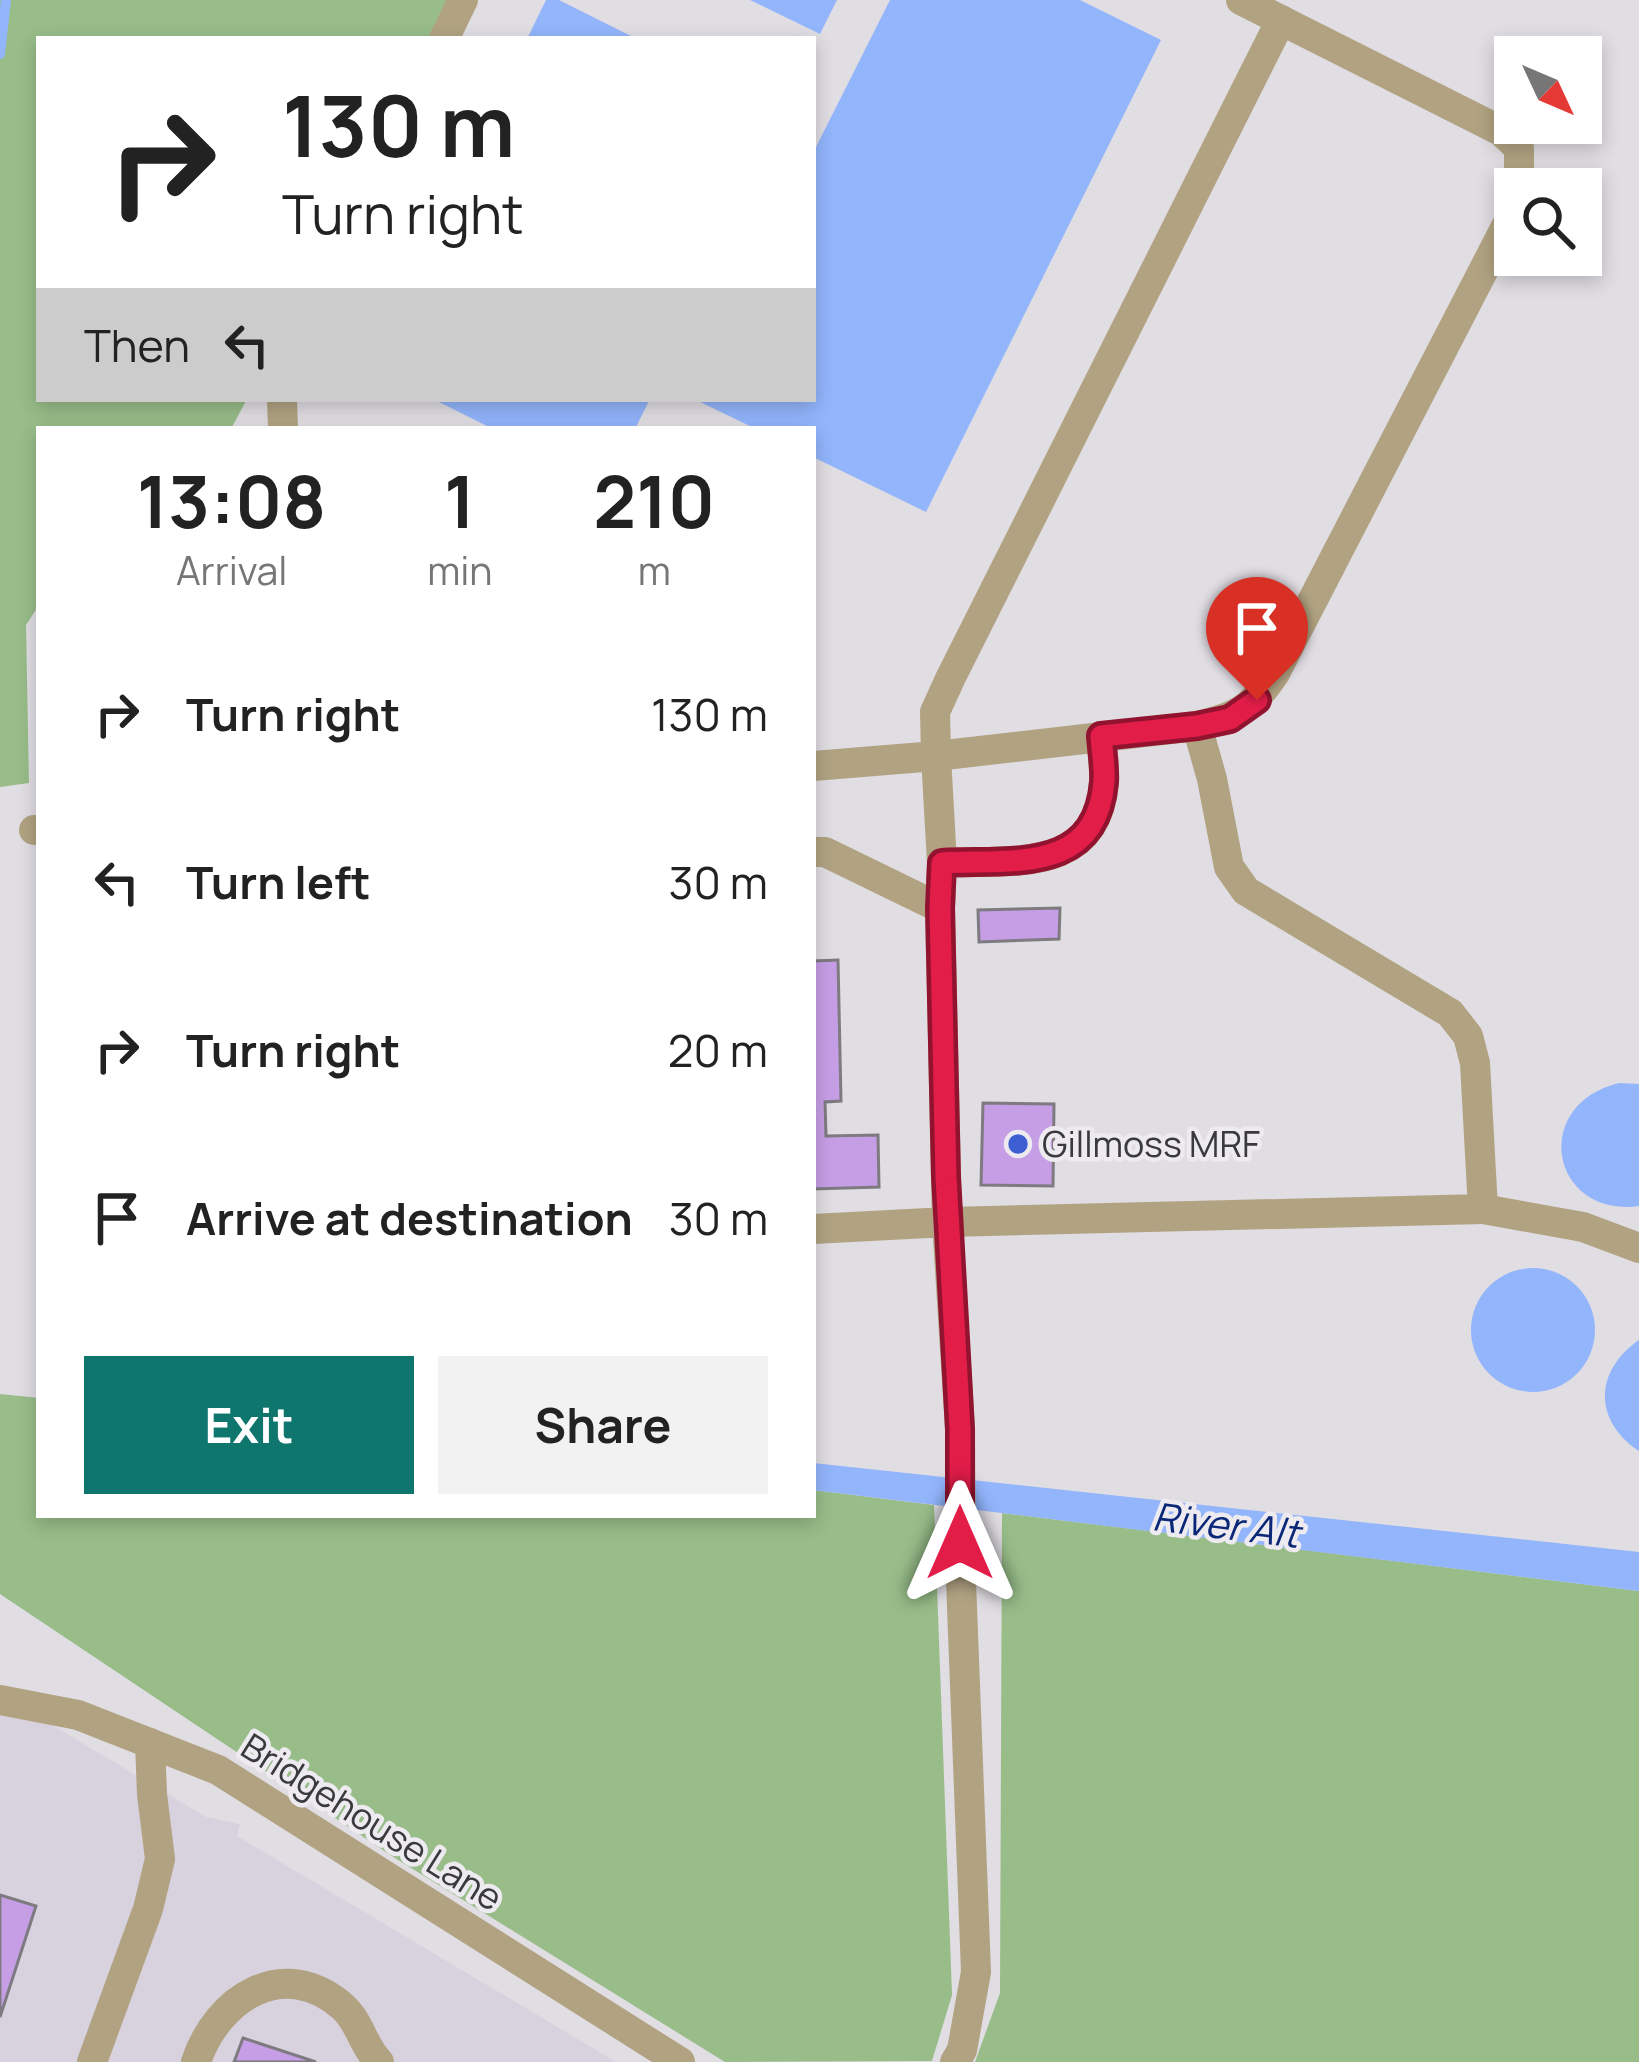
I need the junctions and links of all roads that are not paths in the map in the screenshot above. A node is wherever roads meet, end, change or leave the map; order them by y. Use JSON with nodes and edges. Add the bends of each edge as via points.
{"nodes":[{"id":1,"x":463,"y":0,"type":"edge"},
{"id":2,"x":1241,"y":0,"type":"edge"},
{"id":3,"x":1280,"y":20,"type":"junction"},
{"id":4,"x":445,"y":36,"type":"edge"},
{"id":5,"x":1519,"y":168,"type":"edge"},
{"id":6,"x":1494,"y":250,"type":"edge"},
{"id":7,"x":1197,"y":726,"type":"junction"},
{"id":8,"x":1101,"y":736,"type":"junction"},
{"id":9,"x":936,"y":756,"type":"junction"},
{"id":10,"x":816,"y":766,"type":"edge"},
{"id":11,"x":816,"y":853,"type":"edge"},
{"id":12,"x":942,"y":863,"type":"junction"},
{"id":13,"x":940,"y":908,"type":"junction"},
{"id":14,"x":1483,"y":1209,"type":"junction"},
{"id":15,"x":947,"y":1222,"type":"junction"},
{"id":16,"x":816,"y":1229,"type":"edge"},
{"id":17,"x":1639,"y":1248,"type":"edge"},
{"id":18,"x":0,"y":1700,"type":"edge"},
{"id":19,"x":150,"y":1744,"type":"junction"},
{"id":20,"x":92,"y":2062,"type":"edge"},
{"id":21,"x":196,"y":2062,"type":"edge"},
{"id":22,"x":379,"y":2062,"type":"edge"},
{"id":23,"x":680,"y":2062,"type":"edge"},
{"id":24,"x":955,"y":2062,"type":"edge"}],
"edges":[{"from":1,"to":4,"type":"street"},
{"from":2,"to":3,"type":"street"},
{"from":3,"to":5,"type":"street","via":[[1501,131],[1519,148]]},
{"from":3,"to":9,"type":"street","via":[[950,679],[935,712]]},
{"from":6,"to":7,"type":"street","via":[[1275,673],[1257,700],[1230,719]]},
{"from":7,"to":8,"type":"street"},
{"from":7,"to":14,"type":"street","via":[[1229,867],[1246,891],[1450,1012],[1468,1036]]},
{"from":8,"to":9,"type":"street"},
{"from":8,"to":12,"type":"street","via":[[1104,783],[1078,843],[1051,857]]},
{"from":9,"to":10,"type":"street"},
{"from":9,"to":12,"type":"street"},
{"from":11,"to":13,"type":"street"},
{"from":12,"to":13,"type":"street"},
{"from":13,"to":15,"type":"street"},
{"from":14,"to":15,"type":"street"},
{"from":14,"to":17,"type":"street","via":[[1583,1227]]},
{"from":15,"to":16,"type":"street"},
{"from":15,"to":24,"type":"street","via":[[976,1972]]},
{"from":18,"to":19,"type":"street","name":"Bridgehouse Lane","via":[[77,1715]]},
{"from":19,"to":20,"type":"street","via":[[160,1859]]},
{"from":19,"to":23,"type":"street","name":"Bridgehouse Lane","via":[[218,1770]]},
{"from":21,"to":22,"type":"street","via":[[234,2001],[271,1984],[307,1986],[341,2005]]}]}
